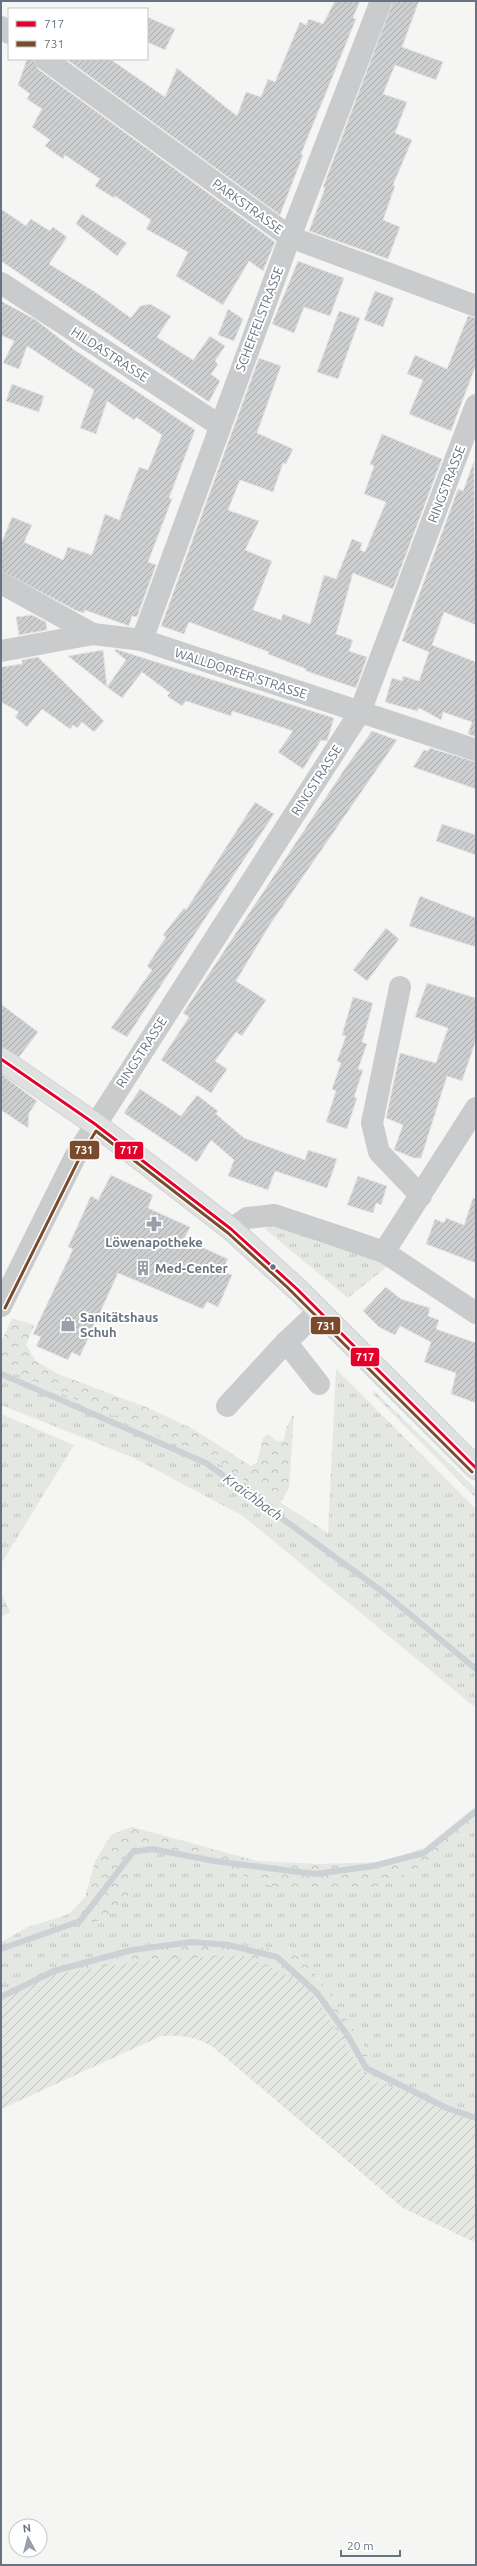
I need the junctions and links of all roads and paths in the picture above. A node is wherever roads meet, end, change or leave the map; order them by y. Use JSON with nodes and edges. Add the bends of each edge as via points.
{"nodes":[{"id":1,"x":381,"y":1,"type":"edge"},
{"id":2,"x":46,"y":60,"type":"edge"},
{"id":3,"x":290,"y":237,"type":"junction"},
{"id":4,"x":1,"y":283,"type":"edge"},
{"id":5,"x":476,"y":306,"type":"edge"},
{"id":6,"x":476,"y":405,"type":"edge"},
{"id":7,"x":219,"y":425,"type":"junction"},
{"id":8,"x":1,"y":583,"type":"edge"},
{"id":9,"x":93,"y":634,"type":"junction"},
{"id":10,"x":142,"y":640,"type":"junction"},
{"id":11,"x":1,"y":651,"type":"edge"},
{"id":12,"x":360,"y":712,"type":"junction"},
{"id":13,"x":476,"y":750,"type":"edge"},
{"id":14,"x":400,"y":988,"type":"dead end"},
{"id":15,"x":1,"y":1059,"type":"edge"},
{"id":16,"x":476,"y":1108,"type":"edge"},
{"id":17,"x":95,"y":1124,"type":"junction"},
{"id":18,"x":421,"y":1196,"type":"junction"},
{"id":19,"x":231,"y":1230,"type":"junction"},
{"id":20,"x":384,"y":1252,"type":"junction"},
{"id":21,"x":1,"y":1306,"type":"edge"},
{"id":22,"x":319,"y":1311,"type":"junction"},
{"id":23,"x":476,"y":1313,"type":"edge"},
{"id":24,"x":286,"y":1342,"type":"junction"},
{"id":25,"x":319,"y":1384,"type":"dead end"},
{"id":26,"x":228,"y":1406,"type":"dead end"},
{"id":27,"x":476,"y":1468,"type":"edge"}],
"edges":[{"from":1,"to":3,"type":"street","name":"SCHEFFELSTRASSE"},
{"from":2,"to":3,"type":"street","name":"PARKSTRASSE"},
{"from":3,"to":5,"type":"street","name":"PARKSTRASSE"},
{"from":3,"to":7,"type":"street","name":"SCHEFFELSTRASSE"},
{"from":4,"to":7,"type":"street","name":"HILDASTRASSE"},
{"from":6,"to":12,"type":"street","name":"RINGSTRASSE"},
{"from":7,"to":10,"type":"street","name":"SCHEFFELSTRASSE"},
{"from":8,"to":9,"type":"street"},
{"from":9,"to":10,"type":"street","name":"WALLDORFER STRASSE"},
{"from":9,"to":11,"type":"street","name":"WALLDORFER STRASSE"},
{"from":10,"to":12,"type":"street","name":"WALLDORFER STRASSE"},
{"from":12,"to":13,"type":"street","name":"WALLDORFER STRASSE"},
{"from":12,"to":17,"type":"street","name":"RINGSTRASSE"},
{"from":14,"to":18,"type":"street","via":[[372,1123],[379,1152]]},
{"from":15,"to":17,"type":"main road"},
{"from":16,"to":18,"type":"street"},
{"from":17,"to":19,"type":"main road"},
{"from":17,"to":21,"type":"street","name":"RINGSTRASSE","via":[[74,1157]]},
{"from":18,"to":20,"type":"street"},
{"from":19,"to":20,"type":"street","via":[[247,1218],[274,1215]]},
{"from":19,"to":22,"type":"main road"},
{"from":20,"to":23,"type":"street"},
{"from":22,"to":24,"type":"street"},
{"from":22,"to":27,"type":"main road"},
{"from":24,"to":25,"type":"street"},
{"from":24,"to":26,"type":"street"}]}
